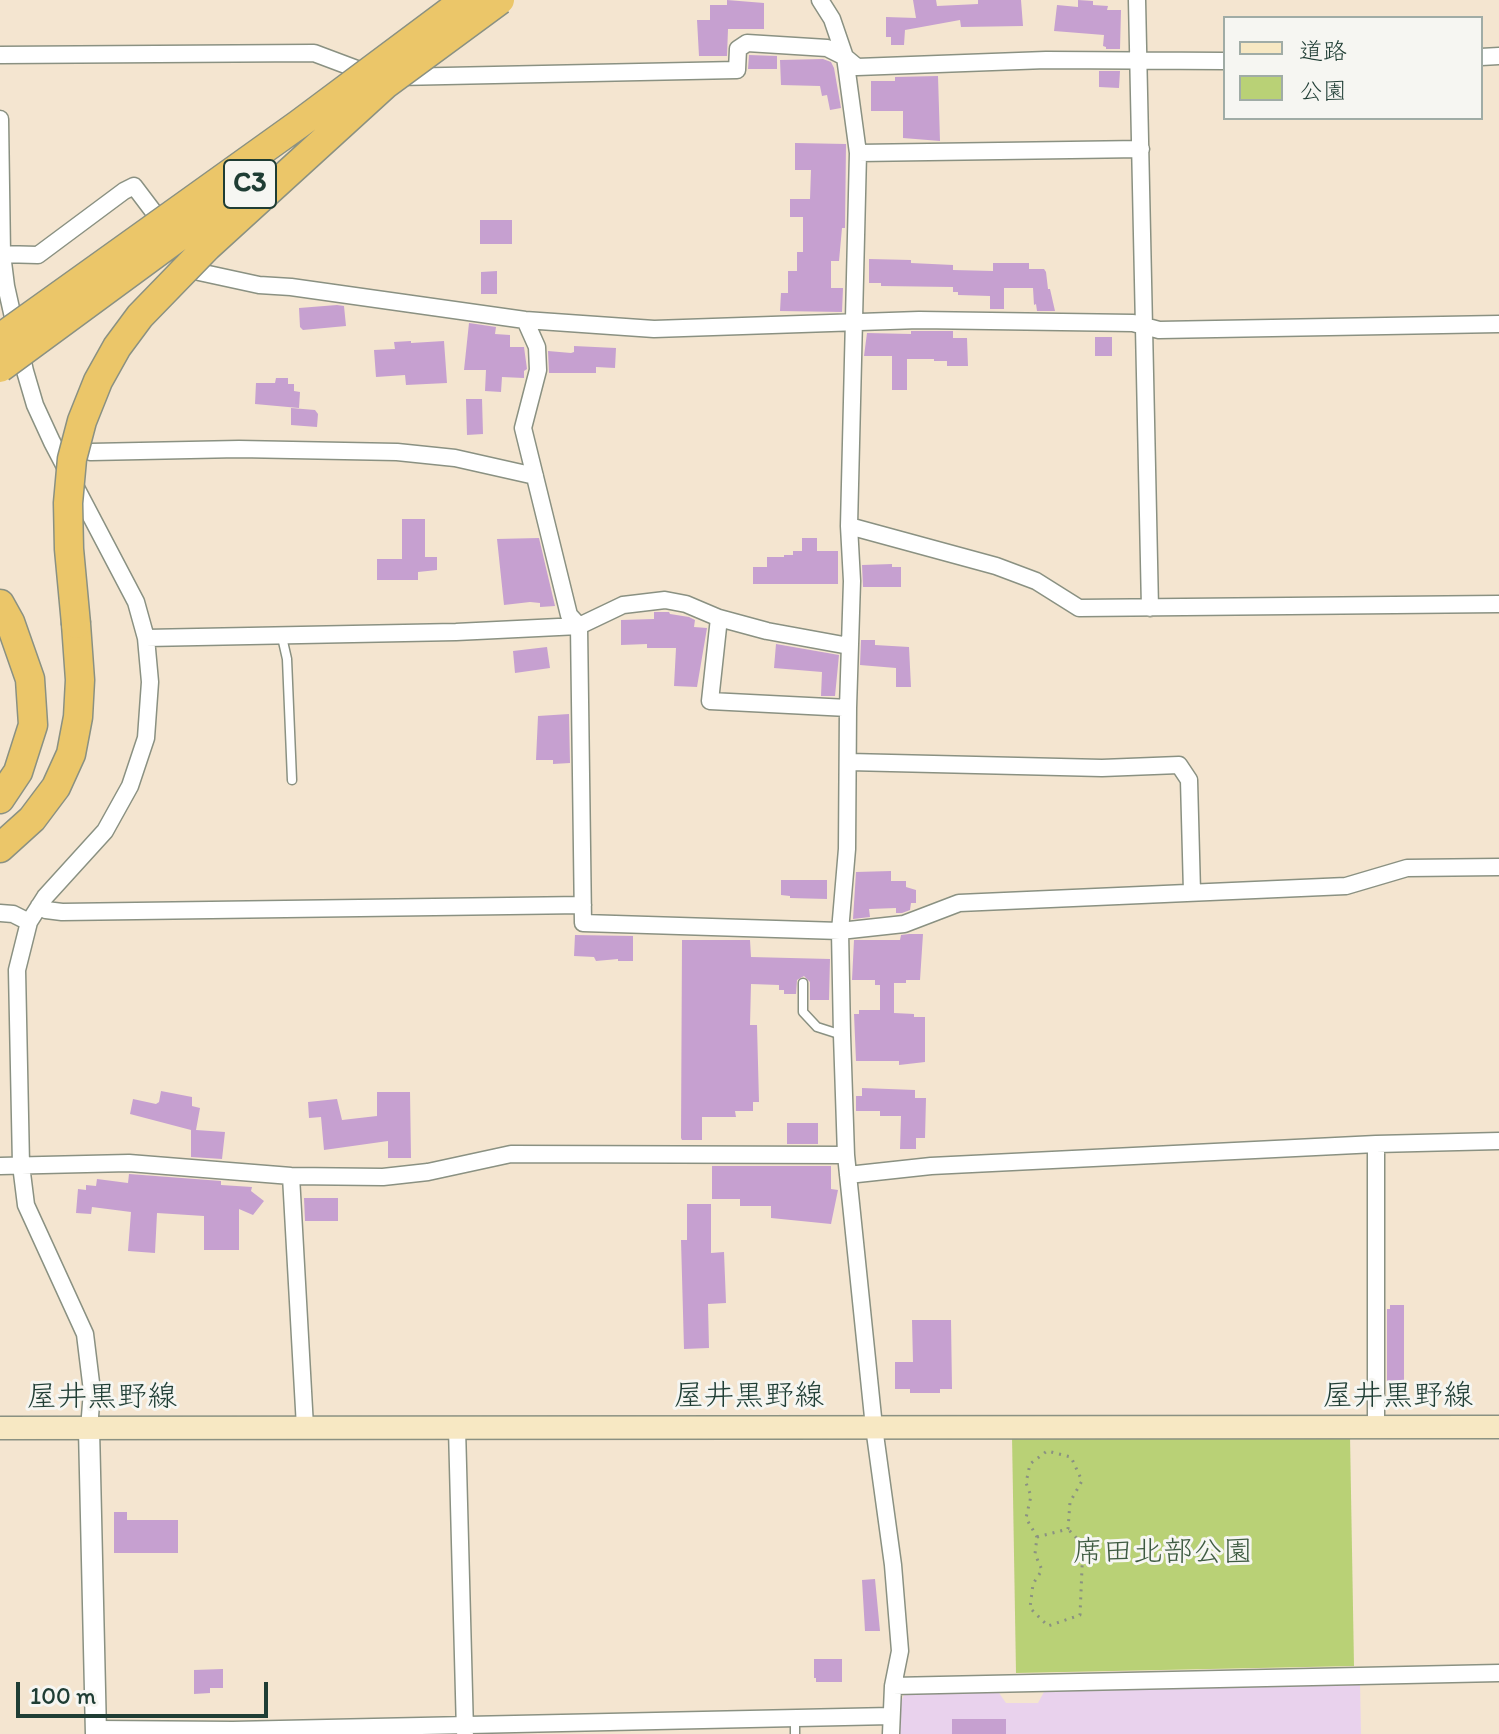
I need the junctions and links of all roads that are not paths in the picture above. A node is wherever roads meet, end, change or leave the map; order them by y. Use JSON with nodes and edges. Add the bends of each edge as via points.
{"nodes":[{"id":1,"x":465,"y":0,"type":"edge"},
{"id":2,"x":500,"y":0,"type":"edge"},
{"id":3,"x":820,"y":0,"type":"edge"},
{"id":4,"x":1137,"y":0,"type":"edge"},
{"id":5,"x":0,"y":55,"type":"edge"},
{"id":6,"x":845,"y":57,"type":"junction"},
{"id":7,"x":1223,"y":61,"type":"edge"},
{"id":8,"x":1139,"y":62,"type":"junction"},
{"id":9,"x":388,"y":82,"type":"junction"},
{"id":10,"x":0,"y":119,"type":"edge"},
{"id":11,"x":1141,"y":149,"type":"junction"},
{"id":12,"x":858,"y":153,"type":"junction"},
{"id":13,"x":147,"y":231,"type":"junction"},
{"id":14,"x":1,"y":254,"type":"edge"},
{"id":15,"x":525,"y":320,"type":"junction"},
{"id":16,"x":856,"y":323,"type":"junction"},
{"id":17,"x":0,"y":324,"type":"edge"},
{"id":18,"x":1499,"y":324,"type":"edge"},
{"id":19,"x":1145,"y":327,"type":"junction"},
{"id":20,"x":0,"y":338,"type":"edge"},
{"id":21,"x":0,"y":368,"type":"edge"},
{"id":22,"x":52,"y":442,"type":"junction"},
{"id":23,"x":535,"y":476,"type":"junction"},
{"id":24,"x":849,"y":526,"type":"junction"},
{"id":25,"x":0,"y":604,"type":"edge"},
{"id":26,"x":1499,"y":604,"type":"edge"},
{"id":27,"x":1150,"y":608,"type":"junction"},
{"id":28,"x":719,"y":618,"type":"junction"},
{"id":29,"x":579,"y":626,"type":"junction"},
{"id":30,"x":0,"y":637,"type":"edge"},
{"id":31,"x":282,"y":637,"type":"junction"},
{"id":32,"x":146,"y":638,"type":"junction"},
{"id":33,"x":849,"y":646,"type":"junction"},
{"id":34,"x":848,"y":708,"type":"junction"},
{"id":35,"x":849,"y":762,"type":"junction"},
{"id":36,"x":0,"y":774,"type":"edge"},
{"id":37,"x":292,"y":780,"type":"dead end"},
{"id":38,"x":0,"y":799,"type":"edge"},
{"id":39,"x":0,"y":848,"type":"edge"},
{"id":40,"x":1499,"y":867,"type":"edge"},
{"id":41,"x":1192,"y":892,"type":"junction"},
{"id":42,"x":583,"y":905,"type":"junction"},
{"id":43,"x":39,"y":906,"type":"junction"},
{"id":44,"x":0,"y":913,"type":"edge"},
{"id":45,"x":29,"y":922,"type":"junction"},
{"id":46,"x":840,"y":931,"type":"junction"},
{"id":47,"x":803,"y":983,"type":"dead end"},
{"id":48,"x":842,"y":1035,"type":"junction"},
{"id":49,"x":1499,"y":1141,"type":"edge"},
{"id":50,"x":1376,"y":1144,"type":"junction"},
{"id":51,"x":846,"y":1155,"type":"junction"},
{"id":52,"x":21,"y":1165,"type":"junction"},
{"id":53,"x":0,"y":1166,"type":"edge"},
{"id":54,"x":848,"y":1175,"type":"junction"},
{"id":55,"x":291,"y":1176,"type":"junction"},
{"id":56,"x":305,"y":1427,"type":"junction"},
{"id":57,"x":874,"y":1427,"type":"junction"},
{"id":58,"x":1376,"y":1427,"type":"junction"},
{"id":59,"x":1499,"y":1427,"type":"edge"},
{"id":60,"x":0,"y":1428,"type":"edge"},
{"id":61,"x":457,"y":1428,"type":"junction"},
{"id":62,"x":89,"y":1429,"type":"junction"},
{"id":63,"x":1499,"y":1673,"type":"edge"},
{"id":64,"x":893,"y":1686,"type":"junction"},
{"id":65,"x":891,"y":1716,"type":"junction"},
{"id":66,"x":795,"y":1726,"type":"edge"},
{"id":67,"x":465,"y":1729,"type":"edge"},
{"id":68,"x":96,"y":1731,"type":"edge"},
{"id":69,"x":891,"y":1734,"type":"edge"}],
"edges":[{"from":1,"to":13,"type":"highway","number":"C3","bridge":true},
{"from":2,"to":9,"type":"highway","number":"C3","bridge":true},
{"from":3,"to":6,"type":"street"},
{"from":4,"to":8,"type":"street"},
{"from":5,"to":6,"type":"street","via":[[314,53],[387,77],[737,70],[738,49],[747,43],[827,48]]},
{"from":6,"to":8,"type":"street","via":[[857,67]]},
{"from":6,"to":12,"type":"street"},
{"from":7,"to":8,"type":"street"},
{"from":8,"to":11,"type":"street"},
{"from":9,"to":21,"type":"highway","number":"C3","bridge":true},
{"from":9,"to":39,"type":"highway","bridge":true,"via":[[207,247],[140,316],[98,381],[72,459],[68,503],[80,680],[71,754],[56,787],[32,819]]},
{"from":10,"to":14,"type":"street"},
{"from":11,"to":12,"type":"street"},
{"from":11,"to":19,"type":"street"},
{"from":12,"to":16,"type":"street"},
{"from":13,"to":17,"type":"highway","bridge":true},
{"from":13,"to":20,"type":"highway","number":"C3","bridge":true},
{"from":14,"to":15,"type":"street","via":[[38,255],[134,186],[199,272],[259,285]]},
{"from":14,"to":22,"type":"street","via":[[25,371]]},
{"from":15,"to":16,"type":"street","via":[[654,329]]},
{"from":15,"to":23,"type":"street","via":[[537,347],[538,370],[523,428]]},
{"from":16,"to":19,"type":"street"},
{"from":16,"to":24,"type":"street"},
{"from":18,"to":19,"type":"street"},
{"from":19,"to":27,"type":"street"},
{"from":22,"to":23,"type":"street","via":[[91,452],[397,452],[455,458]]},
{"from":22,"to":32,"type":"street","via":[[124,575]]},
{"from":23,"to":29,"type":"street","via":[[569,615]]},
{"from":24,"to":27,"type":"street","via":[[996,566],[1036,581],[1079,608]]},
{"from":24,"to":33,"type":"street"},
{"from":25,"to":38,"type":"highway","via":[[30,679],[33,725],[18,772]]},
{"from":26,"to":27,"type":"street"},
{"from":28,"to":29,"type":"street","via":[[686,604],[643,601]]},
{"from":28,"to":33,"type":"street"},
{"from":28,"to":34,"type":"street","via":[[710,701]]},
{"from":29,"to":31,"type":"street"},
{"from":29,"to":42,"type":"street"},
{"from":30,"to":36,"type":"highway","via":[[14,687],[13,730]]},
{"from":31,"to":32,"type":"street"},
{"from":31,"to":37,"type":"lane"},
{"from":32,"to":43,"type":"street","via":[[146,738],[130,786],[105,831]]},
{"from":33,"to":34,"type":"street"},
{"from":34,"to":35,"type":"street"},
{"from":35,"to":41,"type":"street","via":[[1179,765],[1189,780]]},
{"from":35,"to":46,"type":"street"},
{"from":40,"to":41,"type":"street","via":[[1407,868],[1346,886]]},
{"from":41,"to":46,"type":"street","via":[[959,903],[904,924]]},
{"from":42,"to":43,"type":"street","via":[[62,912]]},
{"from":42,"to":46,"type":"street","via":[[583,923]]},
{"from":43,"to":45,"type":"street"},
{"from":44,"to":45,"type":"street"},
{"from":45,"to":52,"type":"street","via":[[17,970]]},
{"from":46,"to":48,"type":"street"},
{"from":47,"to":48,"type":"lane","via":[[803,1012],[817,1027]]},
{"from":48,"to":51,"type":"street"},
{"from":49,"to":50,"type":"street"},
{"from":50,"to":54,"type":"street","via":[[931,1166]]},
{"from":50,"to":58,"type":"street"},
{"from":51,"to":54,"type":"street"},
{"from":51,"to":55,"type":"street","via":[[511,1154],[383,1177]]},
{"from":52,"to":53,"type":"street"},
{"from":52,"to":55,"type":"street","via":[[129,1163]]},
{"from":52,"to":62,"type":"street","via":[[26,1205],[85,1334],[92,1391]]},
{"from":54,"to":57,"type":"street"},
{"from":55,"to":56,"type":"street"},
{"from":56,"to":61,"type":"main road","name":"屋井黒野線"},
{"from":56,"to":62,"type":"main road","name":"屋井黒野線"},
{"from":57,"to":58,"type":"main road","name":"屋井黒野線"},
{"from":57,"to":61,"type":"main road","name":"屋井黒野線"},
{"from":57,"to":64,"type":"street","via":[[900,1651]]},
{"from":58,"to":59,"type":"main road","name":"屋井黒野線"},
{"from":60,"to":62,"type":"main road","name":"屋井黒野線"},
{"from":61,"to":67,"type":"street"},
{"from":62,"to":68,"type":"street"},
{"from":63,"to":64,"type":"street"},
{"from":64,"to":65,"type":"street"},
{"from":65,"to":66,"type":"street"},
{"from":65,"to":69,"type":"street"},
{"from":66,"to":67,"type":"street"},
{"from":67,"to":68,"type":"street"}]}
